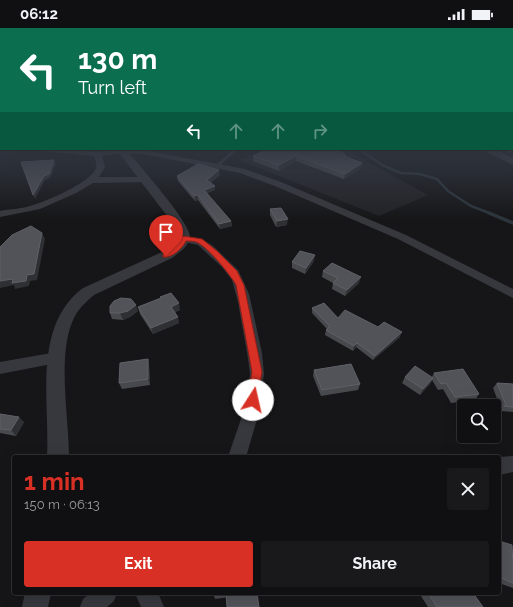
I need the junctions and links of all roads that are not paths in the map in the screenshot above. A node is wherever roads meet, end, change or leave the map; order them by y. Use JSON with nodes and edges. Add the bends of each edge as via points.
{"nodes":[{"id":1,"x":100,"y":166,"type":"edge"},
{"id":2,"x":134,"y":166,"type":"edge"},
{"id":3,"x":216,"y":166,"type":"edge"},
{"id":4,"x":91,"y":180,"type":"junction"},
{"id":5,"x":144,"y":180,"type":"junction"},
{"id":6,"x":0,"y":214,"type":"edge"},
{"id":7,"x":183,"y":239,"type":"junction"},
{"id":8,"x":513,"y":294,"type":"edge"},
{"id":9,"x":57,"y":358,"type":"junction"},
{"id":10,"x":0,"y":368,"type":"edge"},
{"id":11,"x":58,"y":455,"type":"edge"},
{"id":12,"x":238,"y":455,"type":"edge"},
{"id":13,"x":513,"y":464,"type":"edge"},
{"id":14,"x":501,"y":466,"type":"edge"},
{"id":15,"x":38,"y":595,"type":"edge"},
{"id":16,"x":104,"y":595,"type":"edge"},
{"id":17,"x":147,"y":595,"type":"edge"},
{"id":18,"x":35,"y":607,"type":"edge"},
{"id":19,"x":91,"y":607,"type":"edge"},
{"id":20,"x":153,"y":607,"type":"edge"}],
"edges":[{"from":1,"to":4,"type":"street","via":[[99,173]]},
{"from":2,"to":5,"type":"street"},
{"from":3,"to":8,"type":"street","via":[[260,176],[381,228],[452,261]]},
{"from":4,"to":5,"type":"street"},
{"from":4,"to":6,"type":"street","via":[[44,204]]},
{"from":5,"to":7,"type":"street","via":[[177,220]]},
{"from":7,"to":9,"type":"street","via":[[181,244],[166,256],[86,292],[70,308],[61,328]]},
{"from":7,"to":12,"type":"street","via":[[199,240],[206,244],[228,267],[240,285],[257,372],[250,414]]},
{"from":9,"to":10,"type":"street"},
{"from":9,"to":11,"type":"street"},
{"from":13,"to":14,"type":"street"},
{"from":15,"to":18,"type":"street"},
{"from":16,"to":19,"type":"street"},
{"from":17,"to":20,"type":"street"}]}
